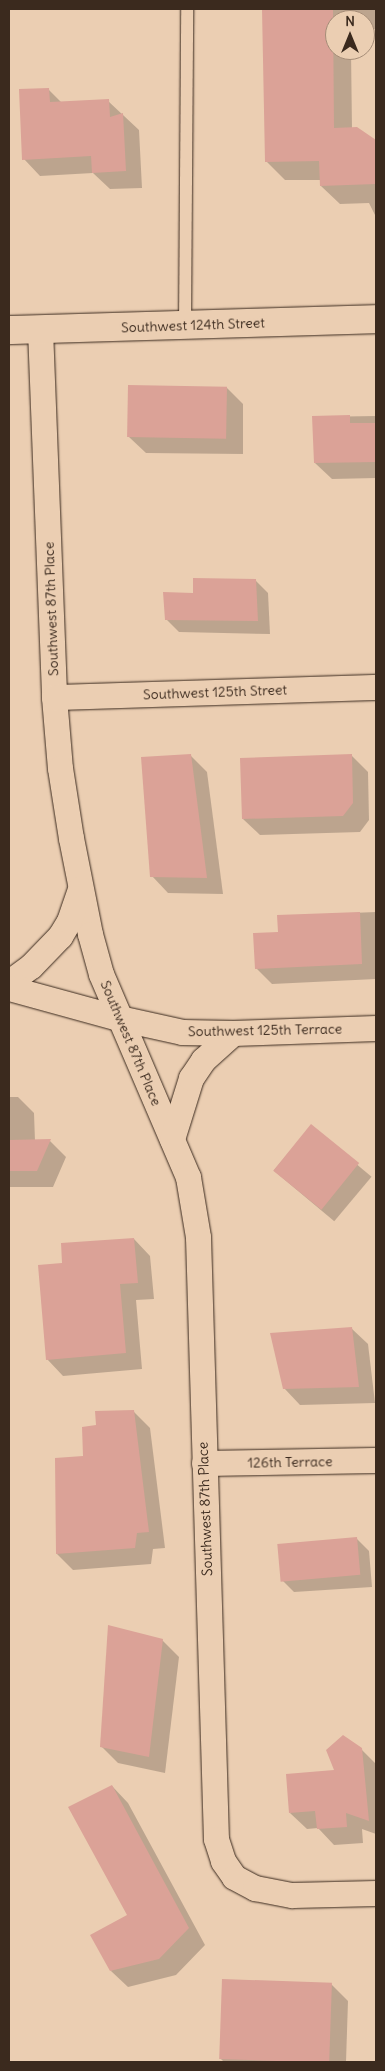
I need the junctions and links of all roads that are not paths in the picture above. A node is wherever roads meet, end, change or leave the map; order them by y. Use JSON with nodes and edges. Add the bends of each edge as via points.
{"nodes":[{"id":1,"x":187,"y":9,"type":"edge"},
{"id":2,"x":376,"y":318,"type":"edge"},
{"id":3,"x":185,"y":325,"type":"junction"},
{"id":4,"x":9,"y":330,"type":"edge"},
{"id":5,"x":40,"y":330,"type":"junction"},
{"id":6,"x":376,"y":686,"type":"edge"},
{"id":7,"x":54,"y":697,"type":"junction"},
{"id":8,"x":81,"y":886,"type":"junction"},
{"id":9,"x":9,"y":982,"type":"edge"},
{"id":10,"x":9,"y":988,"type":"edge"},
{"id":11,"x":119,"y":1018,"type":"junction"},
{"id":12,"x":376,"y":1028,"type":"edge"},
{"id":13,"x":233,"y":1033,"type":"junction"},
{"id":14,"x":172,"y":1139,"type":"junction"},
{"id":15,"x":376,"y":1460,"type":"edge"},
{"id":16,"x":204,"y":1463,"type":"junction"},
{"id":17,"x":376,"y":1893,"type":"edge"}],
"edges":[{"from":1,"to":3,"type":"lane"},
{"from":2,"to":3,"type":"street","name":"Southwest 124th Street"},
{"from":3,"to":5,"type":"street","name":"Southwest 124th Street"},
{"from":4,"to":5,"type":"street","name":"Southwest 124th Street"},
{"from":5,"to":7,"type":"street","name":"Southwest 87th Place"},
{"from":6,"to":7,"type":"street","name":"Southwest 125th Street"},
{"from":7,"to":8,"type":"street","name":"Southwest 87th Place","via":[[60,768]]},
{"from":8,"to":9,"type":"street","name":"Southwest 87th Place","via":[[60,936],[31,966]]},
{"from":8,"to":11,"type":"street","name":"Southwest 87th Place","via":[[101,974]]},
{"from":10,"to":11,"type":"street","name":"Southwest 125th Terrace"},
{"from":11,"to":13,"type":"street","name":"Southwest 125th Terrace","via":[[182,1032]]},
{"from":11,"to":14,"type":"street","name":"Southwest 87th Place"},
{"from":12,"to":13,"type":"street","name":"Southwest 125th Terrace"},
{"from":13,"to":14,"type":"street","name":"Southwest 87th Place","via":[[203,1060],[191,1078]]},
{"from":14,"to":16,"type":"street","name":"Southwest 87th Place","via":[[188,1177],[198,1237]]},
{"from":15,"to":16,"type":"street","name":"126th Terrace"},
{"from":16,"to":17,"type":"street","name":"Southwest 87th Place","via":[[215,1831],[223,1861],[234,1878],[255,1888],[292,1895]]}]}
